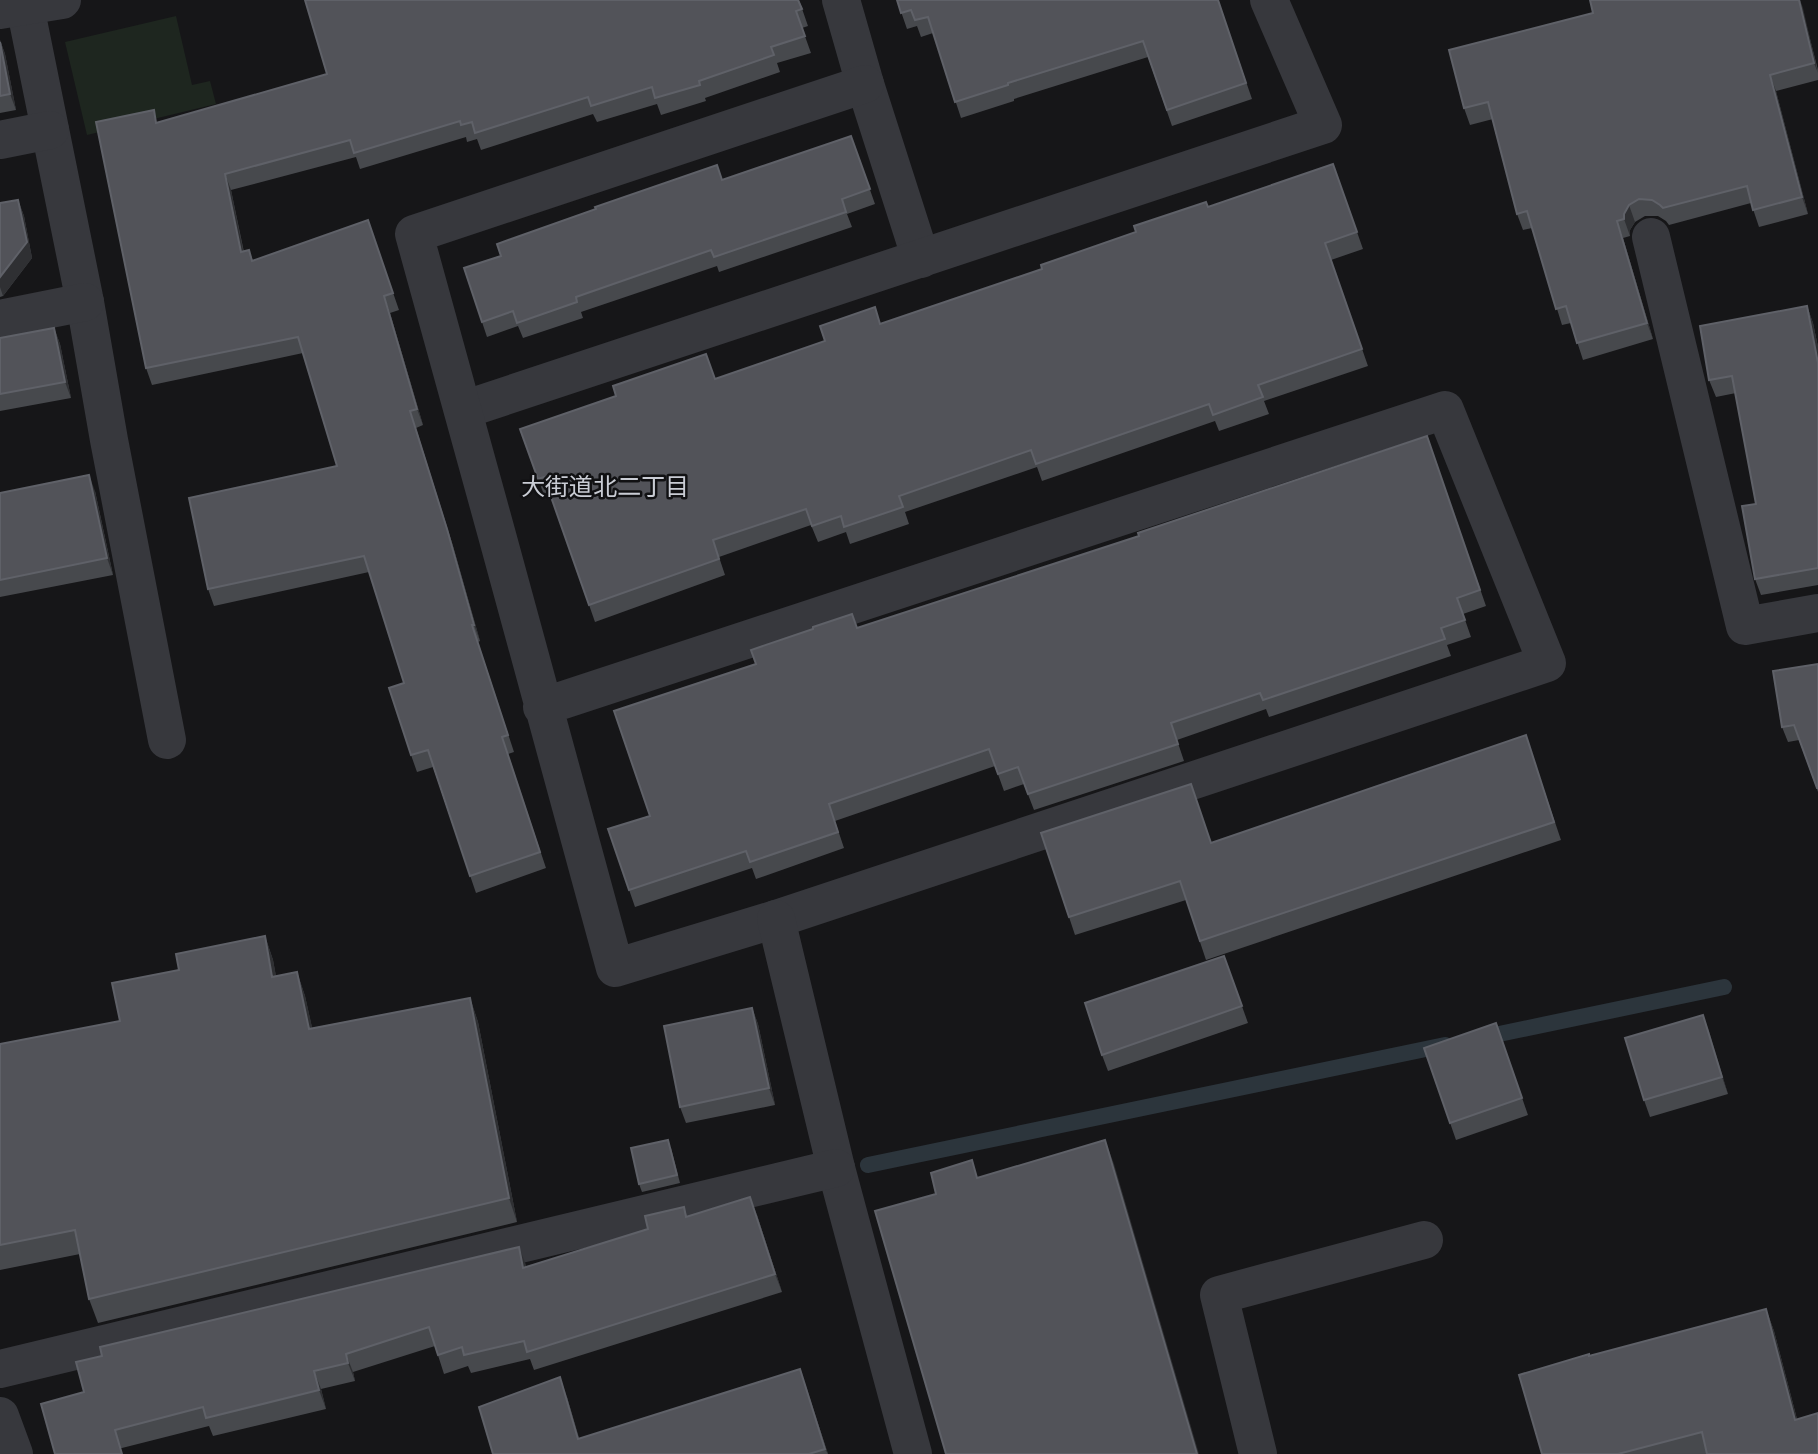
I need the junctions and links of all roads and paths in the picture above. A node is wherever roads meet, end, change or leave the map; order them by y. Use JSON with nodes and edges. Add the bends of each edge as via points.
{"nodes":[{"id":1,"x":841,"y":0,"type":"edge"},
{"id":2,"x":1269,"y":0,"type":"edge"},
{"id":3,"x":29,"y":5,"type":"edge"},
{"id":4,"x":865,"y":84,"type":"junction"},
{"id":5,"x":50,"y":130,"type":"junction"},
{"id":6,"x":0,"y":139,"type":"edge"},
{"id":7,"x":1651,"y":237,"type":"dead end"},
{"id":8,"x":921,"y":259,"type":"junction"},
{"id":9,"x":85,"y":302,"type":"junction"},
{"id":10,"x":0,"y":319,"type":"edge"},
{"id":11,"x":463,"y":410,"type":"junction"},
{"id":12,"x":1818,"y":613,"type":"edge"},
{"id":13,"x":542,"y":707,"type":"junction"},
{"id":14,"x":167,"y":740,"type":"dead end"},
{"id":15,"x":776,"y":919,"type":"junction"},
{"id":16,"x":836,"y":1168,"type":"junction"},
{"id":17,"x":1424,"y":1240,"type":"dead end"},
{"id":18,"x":0,"y":1369,"type":"edge"},
{"id":19,"x":0,"y":1416,"type":"edge"},
{"id":20,"x":14,"y":1454,"type":"edge"},
{"id":21,"x":913,"y":1454,"type":"edge"},
{"id":22,"x":1258,"y":1454,"type":"edge"}],
"edges":[{"from":1,"to":4,"type":"street"},
{"from":2,"to":8,"type":"street","via":[[1323,125]]},
{"from":3,"to":5,"type":"street"},
{"from":4,"to":8,"type":"street"},
{"from":4,"to":11,"type":"street","via":[[414,234]]},
{"from":5,"to":6,"type":"street"},
{"from":5,"to":9,"type":"street"},
{"from":7,"to":12,"type":"street","via":[[1745,626]]},
{"from":8,"to":11,"type":"street"},
{"from":9,"to":10,"type":"street"},
{"from":9,"to":14,"type":"street"},
{"from":11,"to":13,"type":"street"},
{"from":13,"to":15,"type":"street","via":[[615,968]]},
{"from":13,"to":15,"type":"street","via":[[1445,410],[1547,663]]},
{"from":15,"to":16,"type":"street"},
{"from":16,"to":18,"type":"street"},
{"from":16,"to":21,"type":"street"},
{"from":17,"to":22,"type":"street","via":[[1219,1295]]},
{"from":19,"to":20,"type":"street"}]}
